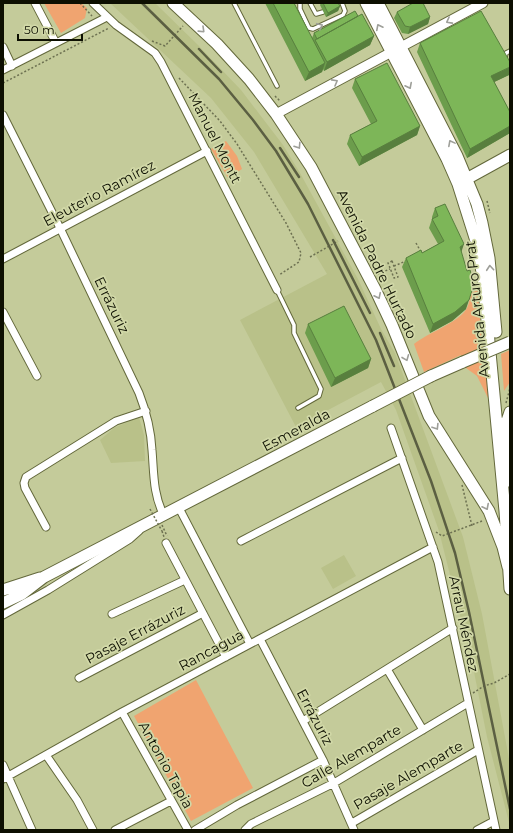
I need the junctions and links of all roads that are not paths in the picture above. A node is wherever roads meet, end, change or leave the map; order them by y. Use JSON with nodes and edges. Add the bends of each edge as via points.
{"nodes":[{"id":1,"x":35,"y":3,"type":"edge"},
{"id":2,"x":93,"y":3,"type":"edge"},
{"id":3,"x":174,"y":3,"type":"edge"},
{"id":4,"x":234,"y":3,"type":"edge"},
{"id":5,"x":300,"y":3,"type":"edge"},
{"id":6,"x":310,"y":3,"type":"edge"},
{"id":7,"x":341,"y":3,"type":"edge"},
{"id":8,"x":366,"y":3,"type":"edge"},
{"id":9,"x":378,"y":3,"type":"edge"},
{"id":10,"x":484,"y":3,"type":"edge"},
{"id":11,"x":336,"y":6,"type":"edge"},
{"id":12,"x":323,"y":12,"type":"dead end"},
{"id":13,"x":107,"y":17,"type":"junction"},
{"id":14,"x":56,"y":43,"type":"junction"},
{"id":15,"x":3,"y":48,"type":"edge"},
{"id":16,"x":396,"y":49,"type":"junction"},
{"id":17,"x":510,"y":51,"type":"edge"},
{"id":18,"x":507,"y":64,"type":"edge"},
{"id":19,"x":12,"y":66,"type":"junction"},
{"id":20,"x":3,"y":70,"type":"edge"},
{"id":21,"x":277,"y":86,"type":"dead end"},
{"id":22,"x":276,"y":114,"type":"junction"},
{"id":23,"x":3,"y":115,"type":"edge"},
{"id":24,"x":207,"y":150,"type":"junction"},
{"id":25,"x":510,"y":156,"type":"edge"},
{"id":26,"x":462,"y":181,"type":"junction"},
{"id":27,"x":60,"y":228,"type":"junction"},
{"id":28,"x":3,"y":259,"type":"edge"},
{"id":29,"x":277,"y":290,"type":"joint"},
{"id":30,"x":3,"y":312,"type":"edge"},
{"id":31,"x":510,"y":342,"type":"edge"},
{"id":32,"x":37,"y":376,"type":"dead end"},
{"id":33,"x":298,"y":408,"type":"dead end"},
{"id":34,"x":506,"y":410,"type":"edge"},
{"id":35,"x":146,"y":411,"type":"junction"},
{"id":36,"x":391,"y":428,"type":"dead end"},
{"id":37,"x":501,"y":433,"type":"junction"},
{"id":38,"x":402,"y":458,"type":"junction"},
{"id":39,"x":510,"y":492,"type":"edge"},
{"id":40,"x":179,"y":508,"type":"junction"},
{"id":41,"x":164,"y":516,"type":"junction"},
{"id":42,"x":144,"y":526,"type":"junction"},
{"id":43,"x":46,"y":527,"type":"dead end"},
{"id":44,"x":241,"y":541,"type":"dead end"},
{"id":45,"x":166,"y":543,"type":"dead end"},
{"id":46,"x":433,"y":547,"type":"junction"},
{"id":47,"x":508,"y":567,"type":"junction"},
{"id":48,"x":44,"y":577,"type":"junction"},
{"id":49,"x":185,"y":580,"type":"junction"},
{"id":50,"x":3,"y":590,"type":"edge"},
{"id":51,"x":510,"y":590,"type":"edge"},
{"id":52,"x":3,"y":603,"type":"edge"},
{"id":53,"x":203,"y":613,"type":"junction"},
{"id":54,"x":112,"y":614,"type":"dead end"},
{"id":55,"x":3,"y":615,"type":"edge"},
{"id":56,"x":453,"y":628,"type":"junction"},
{"id":57,"x":260,"y":639,"type":"junction"},
{"id":58,"x":250,"y":644,"type":"junction"},
{"id":59,"x":226,"y":657,"type":"junction"},
{"id":60,"x":387,"y":669,"type":"junction"},
{"id":61,"x":79,"y":678,"type":"dead end"},
{"id":62,"x":468,"y":703,"type":"junction"},
{"id":63,"x":122,"y":712,"type":"junction"},
{"id":64,"x":303,"y":721,"type":"junction"},
{"id":65,"x":422,"y":730,"type":"junction"},
{"id":66,"x":478,"y":750,"type":"junction"},
{"id":67,"x":46,"y":755,"type":"junction"},
{"id":68,"x":323,"y":760,"type":"junction"},
{"id":69,"x":3,"y":765,"type":"edge"},
{"id":70,"x":5,"y":778,"type":"edge"},
{"id":71,"x":334,"y":783,"type":"junction"},
{"id":72,"x":171,"y":801,"type":"junction"},
{"id":73,"x":494,"y":821,"type":"junction"},
{"id":74,"x":353,"y":827,"type":"edge"},
{"id":75,"x":32,"y":830,"type":"edge"},
{"id":76,"x":93,"y":830,"type":"edge"},
{"id":77,"x":115,"y":830,"type":"edge"},
{"id":78,"x":188,"y":830,"type":"edge"},
{"id":79,"x":195,"y":830,"type":"edge"},
{"id":80,"x":245,"y":830,"type":"edge"},
{"id":81,"x":477,"y":830,"type":"edge"},
{"id":82,"x":496,"y":830,"type":"edge"}],
"edges":[{"from":1,"to":14,"type":"street"},
{"from":2,"to":13,"type":"street","name":"Manuel Montt"},
{"from":3,"to":22,"type":"main road","name":"Avenida Padre Hurtado","one_way":true,"via":[[217,44]]},
{"from":4,"to":21,"type":"lane"},
{"from":5,"to":7,"type":"lane","one_way":true,"via":[[300,9],[313,29],[342,14],[345,11]]},
{"from":6,"to":12,"type":"lane","via":[[316,14]]},
{"from":7,"to":11,"type":"lane"},
{"from":16,"to":8,"type":"main road","name":"Avenida Arturo Prat","one_way":true},
{"from":9,"to":16,"type":"main road","name":"Avenida Arturo Prat"},
{"from":10,"to":16,"type":"street","one_way":true},
{"from":13,"to":14,"type":"street"},
{"from":13,"to":24,"type":"street","name":"Manuel Montt","via":[[158,56]]},
{"from":14,"to":19,"type":"street"},
{"from":15,"to":19,"type":"street"},
{"from":22,"to":16,"type":"street","one_way":true},
{"from":16,"to":26,"type":"main road","name":"Avenida Arturo Prat","via":[[457,156]]},
{"from":17,"to":18,"type":"lane","via":[[505,56]]},
{"from":19,"to":20,"type":"street"},
{"from":22,"to":47,"type":"main road","name":"Avenida Padre Hurtado","one_way":true,"via":[[314,173],[372,283],[429,416],[493,521]]},
{"from":23,"to":27,"type":"street","name":"Errázuriz"},
{"from":24,"to":27,"type":"street","name":"Eleuterio Ramírez"},
{"from":24,"to":29,"type":"street","name":"Manuel Montt"},
{"from":25,"to":26,"type":"main road"},
{"from":34,"to":26,"type":"main road","name":"Avenida Arturo Prat","one_way":true,"via":[[489,258],[482,223]]},
{"from":26,"to":37,"type":"main road","name":"Avenida Arturo Prat","via":[[480,262]]},
{"from":27,"to":28,"type":"street","name":"Eleuterio Ramírez"},
{"from":27,"to":35,"type":"street","name":"Errázuriz"},
{"from":29,"to":33,"type":"lane","via":[[321,389],[318,396]]},
{"from":30,"to":32,"type":"street"},
{"from":31,"to":40,"type":"main road","name":"Esmeralda","bridge":true,"via":[[431,376]]},
{"from":34,"to":37,"type":"main road"},
{"from":35,"to":41,"type":"street","name":"Errázuriz","via":[[151,437],[154,489]]},
{"from":35,"to":43,"type":"street","via":[[116,421],[26,477],[24,488]]},
{"from":36,"to":38,"type":"street","name":"Arrau Méndez"},
{"from":37,"to":39,"type":"main road","name":"Avenida Arturo Prat"},
{"from":37,"to":47,"type":"main road"},
{"from":38,"to":44,"type":"street"},
{"from":38,"to":46,"type":"street","name":"Arrau Méndez"},
{"from":40,"to":41,"type":"main road","name":"Esmeralda"},
{"from":40,"to":58,"type":"street"},
{"from":41,"to":42,"type":"main road","name":"Esmeralda"},
{"from":42,"to":48,"type":"main road","name":"Esmeralda"},
{"from":42,"to":55,"type":"street","name":"Esmeralda","via":[[130,539]]},
{"from":45,"to":49,"type":"street"},
{"from":46,"to":56,"type":"street","name":"Arrau Méndez"},
{"from":46,"to":57,"type":"street","name":"Rancagua"},
{"from":47,"to":51,"type":"main road"},
{"from":48,"to":50,"type":"main road"},
{"from":48,"to":52,"type":"main road","name":"Esmeralda","via":[[22,594]]},
{"from":49,"to":53,"type":"street"},
{"from":49,"to":54,"type":"street","name":"Pasaje Errázuriz"},
{"from":53,"to":59,"type":"street"},
{"from":53,"to":61,"type":"street","name":"Pasaje Errázuriz"},
{"from":56,"to":60,"type":"street"},
{"from":56,"to":62,"type":"street","name":"Arrau Méndez"},
{"from":57,"to":58,"type":"street","name":"Rancagua"},
{"from":57,"to":64,"type":"street","name":"Errázuriz"},
{"from":58,"to":59,"type":"street","name":"Rancagua"},
{"from":59,"to":63,"type":"street","name":"Rancagua"},
{"from":60,"to":64,"type":"street"},
{"from":60,"to":65,"type":"street"},
{"from":62,"to":65,"type":"street","name":"Calle Alemparte"},
{"from":62,"to":66,"type":"street","name":"Arrau Méndez"},
{"from":63,"to":67,"type":"street","name":"Rancagua"},
{"from":63,"to":72,"type":"street","name":"Antonio Tapia"},
{"from":64,"to":68,"type":"street","name":"Errázuriz"},
{"from":65,"to":71,"type":"street","name":"Calle Alemparte"},
{"from":66,"to":73,"type":"street","name":"Arrau Méndez"},
{"from":66,"to":74,"type":"street","name":"Pasaje Alemparte"},
{"from":67,"to":70,"type":"street","name":"Rancagua"},
{"from":67,"to":76,"type":"street","via":[[77,800]]},
{"from":68,"to":71,"type":"street","name":"Errázuriz"},
{"from":68,"to":79,"type":"street"},
{"from":69,"to":70,"type":"street"},
{"from":70,"to":75,"type":"street"},
{"from":71,"to":74,"type":"street","name":"Errázuriz"},
{"from":71,"to":80,"type":"street","name":"Calle Alemparte","via":[[251,824]]},
{"from":72,"to":77,"type":"street"},
{"from":72,"to":78,"type":"street","name":"Antonio Tapia"},
{"from":73,"to":81,"type":"street"},
{"from":73,"to":82,"type":"street","name":"Arrau Méndez"}]}
